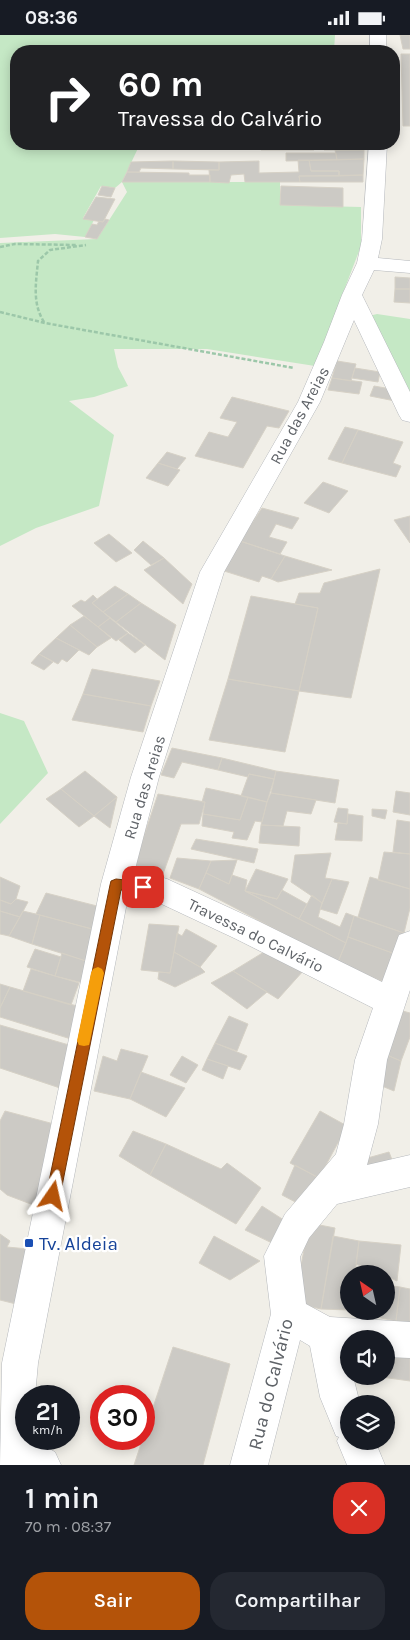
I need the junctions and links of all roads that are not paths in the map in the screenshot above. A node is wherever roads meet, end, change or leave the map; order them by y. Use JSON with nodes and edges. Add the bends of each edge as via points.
{"nodes":[{"id":1,"x":378,"y":150,"type":"edge"},
{"id":2,"x":367,"y":263,"type":"junction"},
{"id":3,"x":410,"y":267,"type":"edge"},
{"id":4,"x":352,"y":295,"type":"junction"},
{"id":5,"x":410,"y":415,"type":"edge"},
{"id":6,"x":116,"y":885,"type":"junction"},
{"id":7,"x":410,"y":944,"type":"edge"},
{"id":8,"x":391,"y":1002,"type":"junction"},
{"id":9,"x":410,"y":1171,"type":"edge"},
{"id":10,"x":329,"y":1190,"type":"junction"},
{"id":11,"x":289,"y":1314,"type":"junction"},
{"id":12,"x":326,"y":1335,"type":"junction"},
{"id":13,"x":410,"y":1339,"type":"edge"},
{"id":14,"x":340,"y":1402,"type":"edge"},
{"id":15,"x":7,"y":1434,"type":"edge"},
{"id":16,"x":360,"y":1450,"type":"edge"},
{"id":17,"x":42,"y":1465,"type":"edge"},
{"id":18,"x":249,"y":1465,"type":"edge"},
{"id":19,"x":366,"y":1465,"type":"edge"}],
"edges":[{"from":1,"to":2,"type":"street","name":"Rua das Areias","via":[[372,239]]},
{"from":2,"to":3,"type":"street"},
{"from":2,"to":4,"type":"street","name":"Rua das Areias"},
{"from":4,"to":5,"type":"street"},
{"from":4,"to":6,"type":"street","name":"Rua das Areias","via":[[309,401],[212,572],[145,777]]},
{"from":6,"to":8,"type":"street","name":"Travessa do Calvário","via":[[157,888]]},
{"from":6,"to":15,"type":"street","name":"Rua das Areias"},
{"from":7,"to":8,"type":"street","name":"Rua do Calvário"},
{"from":8,"to":10,"type":"street","name":"Rua do Calvário","via":[[370,1060],[362,1124],[351,1162]]},
{"from":9,"to":10,"type":"street"},
{"from":10,"to":11,"type":"street","name":"Rua do Calvário","via":[[297,1226],[282,1256]]},
{"from":11,"to":12,"type":"street"},
{"from":11,"to":18,"type":"street","name":"Rua do Calvário"},
{"from":12,"to":13,"type":"street"},
{"from":12,"to":14,"type":"street"},
{"from":15,"to":17,"type":"street"},
{"from":16,"to":19,"type":"street"}]}
